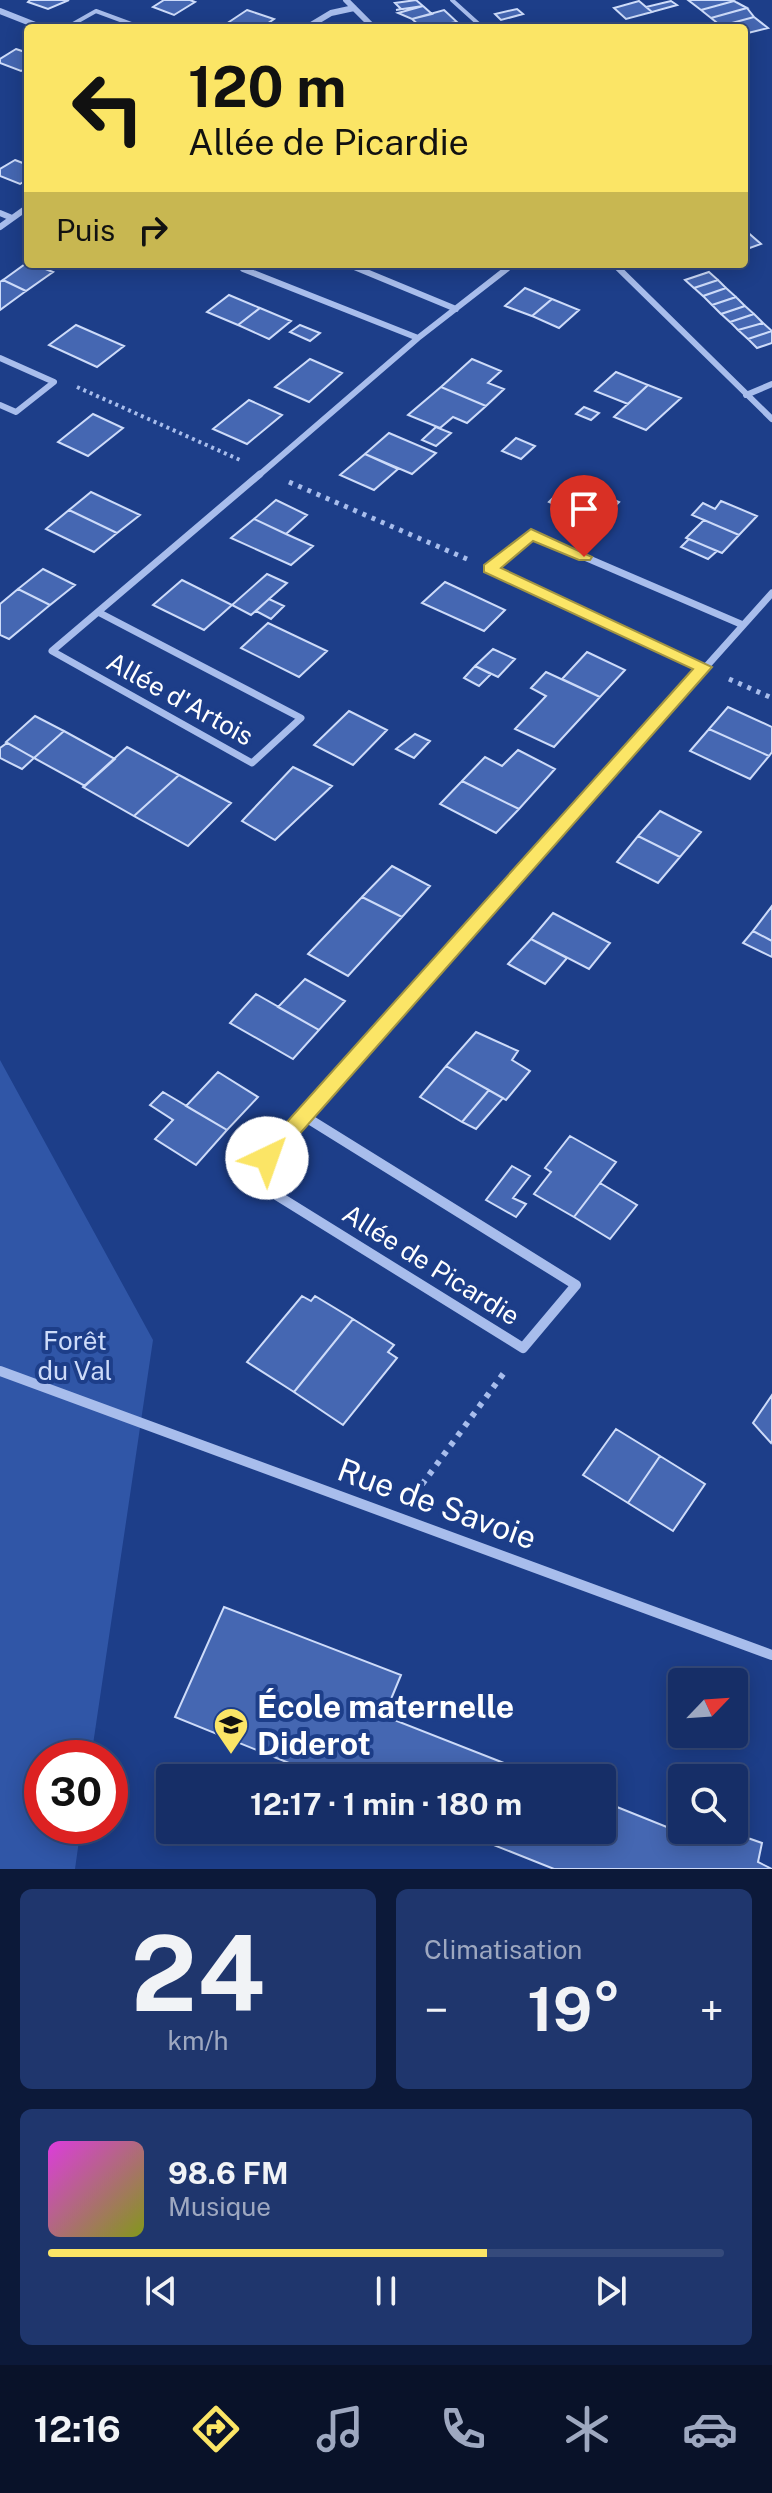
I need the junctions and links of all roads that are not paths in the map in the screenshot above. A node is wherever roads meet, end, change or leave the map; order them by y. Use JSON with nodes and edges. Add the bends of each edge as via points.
{"nodes":[{"id":1,"x":346,"y":0,"type":"edge"},
{"id":2,"x":452,"y":0,"type":"edge"},
{"id":3,"x":354,"y":8,"type":"junction"},
{"id":4,"x":0,"y":11,"type":"edge"},
{"id":5,"x":33,"y":24,"type":"edge"},
{"id":6,"x":73,"y":24,"type":"edge"},
{"id":7,"x":131,"y":24,"type":"edge"},
{"id":8,"x":313,"y":24,"type":"edge"},
{"id":9,"x":370,"y":24,"type":"edge"},
{"id":10,"x":479,"y":24,"type":"edge"},
{"id":11,"x":24,"y":210,"type":"edge"},
{"id":12,"x":0,"y":213,"type":"edge"},
{"id":13,"x":12,"y":218,"type":"junction"},
{"id":14,"x":0,"y":227,"type":"edge"},
{"id":15,"x":244,"y":268,"type":"edge"},
{"id":16,"x":357,"y":268,"type":"edge"},
{"id":17,"x":508,"y":268,"type":"edge"},
{"id":18,"x":618,"y":268,"type":"edge"},
{"id":19,"x":456,"y":309,"type":"junction"},
{"id":20,"x":418,"y":338,"type":"junction"},
{"id":21,"x":0,"y":358,"type":"edge"},
{"id":22,"x":772,"y":384,"type":"edge"},
{"id":23,"x":746,"y":395,"type":"junction"},
{"id":24,"x":0,"y":405,"type":"edge"},
{"id":25,"x":772,"y":419,"type":"edge"},
{"id":26,"x":772,"y":593,"type":"edge"},
{"id":27,"x":98,"y":612,"type":"junction"},
{"id":28,"x":743,"y":625,"type":"junction"},
{"id":29,"x":704,"y":667,"type":"junction"},
{"id":30,"x":304,"y":1116,"type":"junction"},
{"id":31,"x":0,"y":1371,"type":"edge"},
{"id":32,"x":772,"y":1655,"type":"edge"}],
"edges":[{"from":1,"to":3,"type":"street"},
{"from":2,"to":10,"type":"lane"},
{"from":3,"to":8,"type":"street"},
{"from":3,"to":9,"type":"street"},
{"from":4,"to":5,"type":"street"},
{"from":6,"to":7,"type":"lane","via":[[96,11]]},
{"from":11,"to":13,"type":"street"},
{"from":12,"to":13,"type":"street"},
{"from":13,"to":14,"type":"street"},
{"from":15,"to":20,"type":"street"},
{"from":16,"to":19,"type":"street"},
{"from":17,"to":19,"type":"street","name":"Allée d'Artois"},
{"from":18,"to":23,"type":"street"},
{"from":19,"to":20,"type":"street","name":"Allée d'Artois"},
{"from":20,"to":27,"type":"street","name":"Allée d'Artois"},
{"from":21,"to":24,"type":"street","via":[[54,382],[16,412]]},
{"from":22,"to":23,"type":"street"},
{"from":23,"to":25,"type":"street"},
{"from":26,"to":28,"type":"street","name":"Allée de Picardie"},
{"from":27,"to":27,"type":"street","name":"Allée d'Artois","via":[[52,651],[252,763],[301,718]]},
{"from":28,"to":29,"type":"street","name":"Allée de Picardie"},
{"from":28,"to":29,"type":"street","via":[[531,534],[490,569]]},
{"from":29,"to":30,"type":"street","name":"Allée de Picardie"},
{"from":30,"to":30,"type":"street","name":"Allée de Picardie","via":[[576,1285],[523,1348],[249,1178]]},
{"from":31,"to":32,"type":"street","name":"Rue de Savoie"}]}
